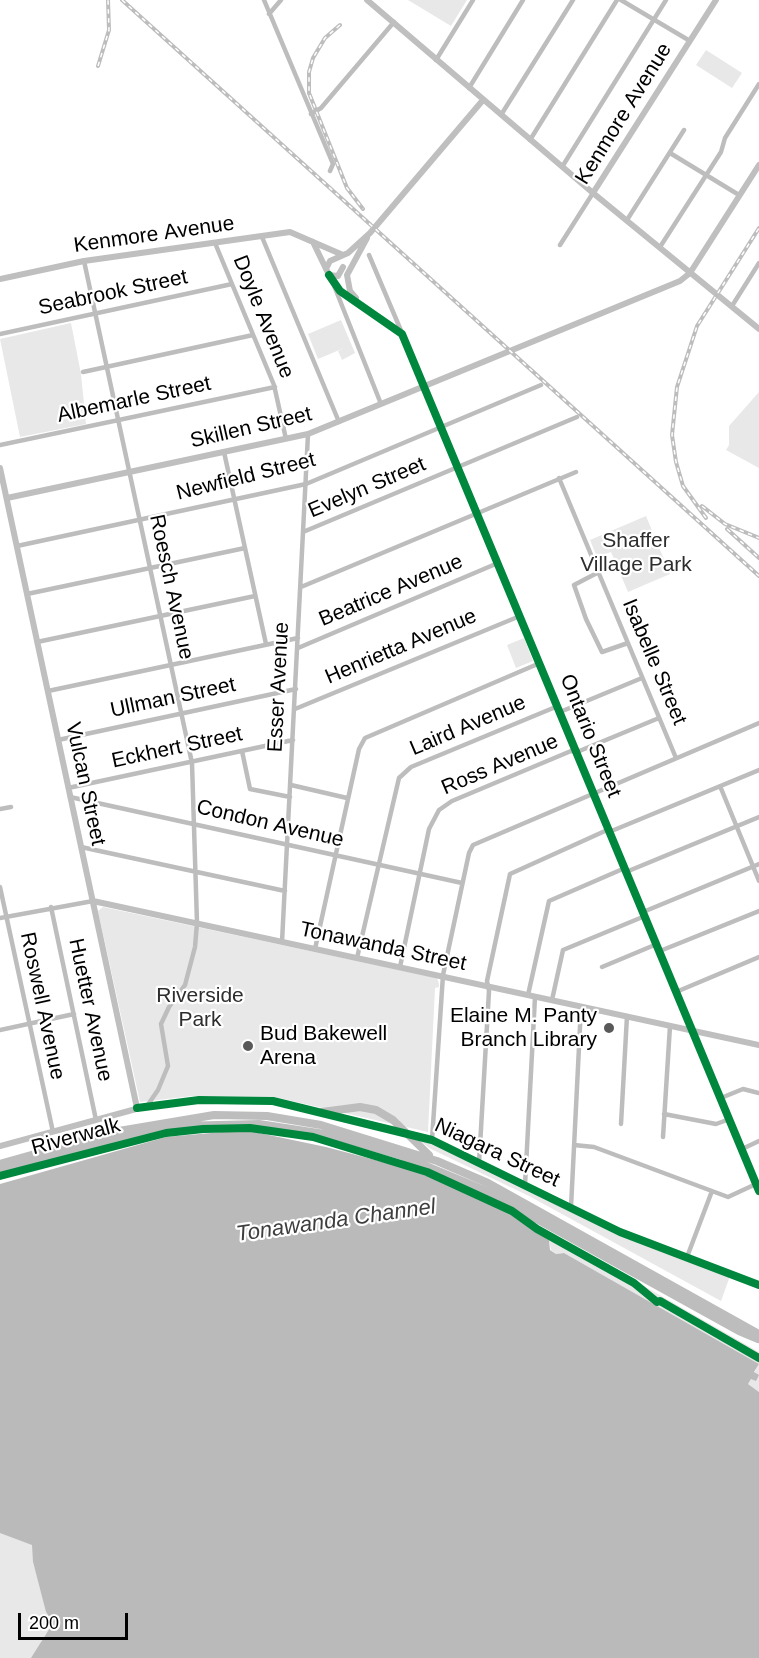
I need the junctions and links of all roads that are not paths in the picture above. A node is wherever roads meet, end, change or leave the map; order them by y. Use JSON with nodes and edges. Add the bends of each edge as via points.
{"nodes":[{"id":1,"x":264,"y":0,"type":"edge"},
{"id":2,"x":281,"y":0,"type":"edge"},
{"id":3,"x":473,"y":0,"type":"edge"},
{"id":4,"x":523,"y":0,"type":"edge"},
{"id":5,"x":573,"y":0,"type":"edge"},
{"id":6,"x":619,"y":0,"type":"edge"},
{"id":7,"x":666,"y":0,"type":"edge"},
{"id":8,"x":716,"y":0,"type":"edge"},
{"id":9,"x":371,"y":1,"type":"edge"},
{"id":10,"x":269,"y":14,"type":"junction"},
{"id":11,"x":654,"y":19,"type":"junction"},
{"id":12,"x":394,"y":22,"type":"junction"},
{"id":13,"x":690,"y":41,"type":"junction"},
{"id":14,"x":436,"y":60,"type":"junction"},
{"id":15,"x":759,"y":85,"type":"edge"},
{"id":16,"x":469,"y":88,"type":"junction"},
{"id":17,"x":483,"y":100,"type":"junction"},
{"id":18,"x":311,"y":114,"type":"junction"},
{"id":19,"x":501,"y":115,"type":"junction"},
{"id":20,"x":684,"y":130,"type":"dead end"},
{"id":21,"x":530,"y":140,"type":"junction"},
{"id":22,"x":670,"y":153,"type":"junction"},
{"id":23,"x":759,"y":165,"type":"edge"},
{"id":24,"x":562,"y":167,"type":"junction"},
{"id":25,"x":330,"y":171,"type":"dead end"},
{"id":26,"x":706,"y":175,"type":"junction"},
{"id":27,"x":593,"y":193,"type":"junction"},
{"id":28,"x":740,"y":195,"type":"junction"},
{"id":29,"x":627,"y":220,"type":"junction"},
{"id":30,"x":370,"y":233,"type":"junction"},
{"id":31,"x":262,"y":237,"type":"junction"},
{"id":32,"x":312,"y":242,"type":"junction"},
{"id":33,"x":215,"y":243,"type":"junction"},
{"id":34,"x":560,"y":245,"type":"dead end"},
{"id":35,"x":660,"y":248,"type":"junction"},
{"id":36,"x":369,"y":255,"type":"dead end"},
{"id":37,"x":84,"y":261,"type":"junction"},
{"id":38,"x":759,"y":263,"type":"edge"},
{"id":39,"x":342,"y":264,"type":"junction"},
{"id":40,"x":327,"y":272,"type":"junction"},
{"id":41,"x":690,"y":273,"type":"junction"},
{"id":42,"x":0,"y":279,"type":"edge"},
{"id":43,"x":333,"y":283,"type":"junction"},
{"id":44,"x":232,"y":284,"type":"junction"},
{"id":45,"x":732,"y":306,"type":"junction"},
{"id":46,"x":367,"y":309,"type":"junction"},
{"id":47,"x":96,"y":313,"type":"junction"},
{"id":48,"x":759,"y":329,"type":"edge"},
{"id":49,"x":0,"y":334,"type":"edge"},
{"id":50,"x":402,"y":334,"type":"junction"},
{"id":51,"x":253,"y":335,"type":"junction"},
{"id":52,"x":107,"y":367,"type":"junction"},
{"id":53,"x":83,"y":372,"type":"dead end"},
{"id":54,"x":541,"y":385,"type":"dead end"},
{"id":55,"x":424,"y":386,"type":"junction"},
{"id":56,"x":275,"y":387,"type":"junction"},
{"id":57,"x":381,"y":404,"type":"junction"},
{"id":58,"x":577,"y":417,"type":"dead end"},
{"id":59,"x":118,"y":420,"type":"junction"},
{"id":60,"x":339,"y":422,"type":"junction"},
{"id":61,"x":441,"y":427,"type":"junction"},
{"id":62,"x":308,"y":434,"type":"junction"},
{"id":63,"x":286,"y":439,"type":"junction"},
{"id":64,"x":0,"y":445,"type":"edge"},
{"id":65,"x":224,"y":452,"type":"junction"},
{"id":66,"x":0,"y":468,"type":"edge"},
{"id":67,"x":459,"y":468,"type":"junction"},
{"id":68,"x":129,"y":472,"type":"junction"},
{"id":69,"x":576,"y":472,"type":"dead end"},
{"id":70,"x":560,"y":478,"type":"junction"},
{"id":71,"x":306,"y":484,"type":"junction"},
{"id":72,"x":7,"y":498,"type":"junction"},
{"id":73,"x":234,"y":499,"type":"junction"},
{"id":74,"x":478,"y":513,"type":"junction"},
{"id":75,"x":140,"y":520,"type":"junction"},
{"id":76,"x":303,"y":532,"type":"junction"},
{"id":77,"x":17,"y":546,"type":"junction"},
{"id":78,"x":245,"y":548,"type":"junction"},
{"id":79,"x":498,"y":563,"type":"junction"},
{"id":80,"x":150,"y":568,"type":"junction"},
{"id":81,"x":599,"y":572,"type":"junction"},
{"id":82,"x":301,"y":587,"type":"junction"},
{"id":83,"x":27,"y":594,"type":"junction"},
{"id":84,"x":255,"y":596,"type":"junction"},
{"id":85,"x":520,"y":616,"type":"junction"},
{"id":86,"x":161,"y":617,"type":"junction"},
{"id":87,"x":298,"y":638,"type":"junction"},
{"id":88,"x":37,"y":642,"type":"junction"},
{"id":89,"x":628,"y":643,"type":"junction"},
{"id":90,"x":266,"y":644,"type":"junction"},
{"id":91,"x":298,"y":648,"type":"junction"},
{"id":92,"x":540,"y":663,"type":"junction"},
{"id":93,"x":171,"y":665,"type":"junction"},
{"id":94,"x":642,"y":678,"type":"junction"},
{"id":95,"x":296,"y":689,"type":"junction"},
{"id":96,"x":48,"y":691,"type":"junction"},
{"id":97,"x":295,"y":709,"type":"junction"},
{"id":98,"x":559,"y":709,"type":"junction"},
{"id":99,"x":181,"y":713,"type":"junction"},
{"id":100,"x":659,"y":718,"type":"junction"},
{"id":101,"x":759,"y":723,"type":"edge"},
{"id":102,"x":58,"y":740,"type":"junction"},
{"id":103,"x":293,"y":740,"type":"junction"},
{"id":104,"x":242,"y":751,"type":"junction"},
{"id":105,"x":577,"y":752,"type":"junction"},
{"id":106,"x":676,"y":758,"type":"junction"},
{"id":107,"x":192,"y":762,"type":"junction"},
{"id":108,"x":759,"y":770,"type":"edge"},
{"id":109,"x":291,"y":786,"type":"junction"},
{"id":110,"x":720,"y":786,"type":"junction"},
{"id":111,"x":69,"y":788,"type":"junction"},
{"id":112,"x":593,"y":792,"type":"junction"},
{"id":113,"x":70,"y":797,"type":"junction"},
{"id":114,"x":290,"y":797,"type":"junction"},
{"id":115,"x":347,"y":798,"type":"junction"},
{"id":116,"x":11,"y":807,"type":"dead end"},
{"id":117,"x":0,"y":809,"type":"edge"},
{"id":118,"x":759,"y":817,"type":"edge"},
{"id":119,"x":194,"y":824,"type":"junction"},
{"id":120,"x":736,"y":826,"type":"junction"},
{"id":121,"x":609,"y":830,"type":"junction"},
{"id":122,"x":288,"y":845,"type":"junction"},
{"id":123,"x":81,"y":847,"type":"junction"},
{"id":124,"x":335,"y":855,"type":"junction"},
{"id":125,"x":759,"y":864,"type":"edge"},
{"id":126,"x":378,"y":865,"type":"junction"},
{"id":127,"x":753,"y":866,"type":"junction"},
{"id":128,"x":626,"y":870,"type":"junction"},
{"id":129,"x":195,"y":872,"type":"junction"},
{"id":130,"x":420,"y":874,"type":"junction"},
{"id":131,"x":759,"y":880,"type":"edge"},
{"id":132,"x":462,"y":883,"type":"junction"},
{"id":133,"x":0,"y":887,"type":"edge"},
{"id":134,"x":285,"y":891,"type":"junction"},
{"id":135,"x":93,"y":901,"type":"junction"},
{"id":136,"x":51,"y":907,"type":"junction"},
{"id":137,"x":759,"y":911,"type":"edge"},
{"id":138,"x":644,"y":914,"type":"junction"},
{"id":139,"x":6,"y":917,"type":"junction"},
{"id":140,"x":0,"y":918,"type":"edge"},
{"id":141,"x":197,"y":923,"type":"junction"},
{"id":142,"x":282,"y":942,"type":"junction"},
{"id":143,"x":657,"y":944,"type":"junction"},
{"id":144,"x":315,"y":949,"type":"junction"},
{"id":145,"x":660,"y":951,"type":"junction"},
{"id":146,"x":759,"y":957,"type":"edge"},
{"id":147,"x":357,"y":958,"type":"junction"},
{"id":148,"x":400,"y":967,"type":"junction"},
{"id":149,"x":602,"y":967,"type":"dead end"},
{"id":150,"x":442,"y":977,"type":"junction"},
{"id":151,"x":488,"y":986,"type":"junction"},
{"id":152,"x":676,"y":992,"type":"junction"},
{"id":153,"x":532,"y":996,"type":"junction"},
{"id":154,"x":552,"y":1000,"type":"junction"},
{"id":155,"x":581,"y":1007,"type":"junction"},
{"id":156,"x":74,"y":1014,"type":"junction"},
{"id":157,"x":627,"y":1016,"type":"junction"},
{"id":158,"x":29,"y":1024,"type":"junction"},
{"id":159,"x":670,"y":1026,"type":"junction"},
{"id":160,"x":0,"y":1030,"type":"edge"},
{"id":161,"x":693,"y":1031,"type":"junction"},
{"id":162,"x":759,"y":1045,"type":"edge"},
{"id":163,"x":759,"y":1093,"type":"edge"},
{"id":164,"x":721,"y":1098,"type":"junction"},
{"id":165,"x":147,"y":1106,"type":"junction"},
{"id":166,"x":137,"y":1108,"type":"junction"},
{"id":167,"x":322,"y":1112,"type":"junction"},
{"id":168,"x":664,"y":1114,"type":"junction"},
{"id":169,"x":730,"y":1119,"type":"junction"},
{"id":170,"x":96,"y":1120,"type":"junction"},
{"id":171,"x":621,"y":1124,"type":"dead end"},
{"id":172,"x":53,"y":1132,"type":"junction"},
{"id":173,"x":663,"y":1137,"type":"dead end"},
{"id":174,"x":432,"y":1140,"type":"junction"},
{"id":175,"x":759,"y":1142,"type":"edge"},
{"id":176,"x":0,"y":1146,"type":"edge"},
{"id":177,"x":574,"y":1146,"type":"junction"},
{"id":178,"x":742,"y":1149,"type":"junction"},
{"id":179,"x":437,"y":1161,"type":"junction"},
{"id":180,"x":479,"y":1163,"type":"junction"},
{"id":181,"x":0,"y":1164,"type":"edge"},
{"id":182,"x":0,"y":1172,"type":"edge"},
{"id":183,"x":525,"y":1185,"type":"junction"},
{"id":184,"x":758,"y":1188,"type":"edge"},
{"id":185,"x":712,"y":1191,"type":"junction"},
{"id":186,"x":571,"y":1208,"type":"junction"},
{"id":187,"x":687,"y":1257,"type":"junction"},
{"id":188,"x":759,"y":1285,"type":"edge"},
{"id":189,"x":689,"y":1296,"type":"junction"},
{"id":190,"x":759,"y":1328,"type":"edge"},
{"id":191,"x":739,"y":1331,"type":"junction"},
{"id":192,"x":759,"y":1334,"type":"edge"},
{"id":193,"x":759,"y":1339,"type":"edge"},
{"id":194,"x":759,"y":1346,"type":"edge"}],
"edges":[{"from":1,"to":10,"type":"street"},
{"from":2,"to":10,"type":"street"},
{"from":3,"to":14,"type":"street"},
{"from":4,"to":16,"type":"street"},
{"from":5,"to":19,"type":"street"},
{"from":6,"to":11,"type":"street"},
{"from":6,"to":21,"type":"street"},
{"from":7,"to":11,"type":"street"},
{"from":8,"to":13,"type":"street","name":"Kenmore Avenue"},
{"from":9,"to":12,"type":"street"},
{"from":10,"to":18,"type":"street"},
{"from":11,"to":13,"type":"street"},
{"from":11,"to":24,"type":"street"},
{"from":12,"to":14,"type":"street"},
{"from":12,"to":18,"type":"street","via":[[321,108]]},
{"from":13,"to":27,"type":"street","name":"Kenmore Avenue"},
{"from":14,"to":16,"type":"street"},
{"from":15,"to":26,"type":"street"},
{"from":16,"to":17,"type":"street"},
{"from":17,"to":19,"type":"street"},
{"from":17,"to":30,"type":"street"},
{"from":18,"to":25,"type":"street","via":[[333,164]]},
{"from":19,"to":21,"type":"street"},
{"from":20,"to":22,"type":"street"},
{"from":21,"to":24,"type":"street"},
{"from":22,"to":26,"type":"street"},
{"from":22,"to":29,"type":"street"},
{"from":23,"to":28,"type":"street"},
{"from":24,"to":27,"type":"street"},
{"from":26,"to":28,"type":"street"},
{"from":26,"to":35,"type":"street"},
{"from":27,"to":29,"type":"street"},
{"from":27,"to":34,"type":"street","name":"Kenmore Avenue"},
{"from":28,"to":41,"type":"street"},
{"from":29,"to":35,"type":"street"},
{"from":30,"to":39,"type":"street"},
{"from":30,"to":39,"type":"street"},
{"from":31,"to":32,"type":"street","name":"Kenmore Avenue","via":[[290,232]]},
{"from":31,"to":33,"type":"street","name":"Kenmore Avenue"},
{"from":31,"to":60,"type":"street"},
{"from":32,"to":39,"type":"street","name":"Kenmore Avenue"},
{"from":32,"to":40,"type":"street"},
{"from":33,"to":37,"type":"street","name":"Kenmore Avenue"},
{"from":33,"to":44,"type":"street","name":"Doyle Avenue"},
{"from":35,"to":41,"type":"street"},
{"from":36,"to":50,"type":"street","name":"Ontario Street"},
{"from":37,"to":42,"type":"street","name":"Kenmore Avenue"},
{"from":37,"to":47,"type":"street","name":"Roesch Avenue"},
{"from":38,"to":45,"type":"street"},
{"from":39,"to":40,"type":"street","via":[[333,277]]},
{"from":39,"to":40,"type":"street","via":[[330,261]]},
{"from":39,"to":46,"type":"street","via":[[350,291]]},
{"from":40,"to":43,"type":"street"},
{"from":41,"to":45,"type":"street"},
{"from":41,"to":55,"type":"street","name":"Skillen Street","via":[[680,281]]},
{"from":43,"to":46,"type":"street"},
{"from":43,"to":57,"type":"street"},
{"from":44,"to":47,"type":"street","name":"Seabrook Street"},
{"from":44,"to":51,"type":"street","name":"Doyle Avenue"},
{"from":45,"to":48,"type":"street"},
{"from":46,"to":50,"type":"street"},
{"from":47,"to":49,"type":"street","name":"Seabrook Street"},
{"from":47,"to":52,"type":"street","name":"Roesch Avenue"},
{"from":50,"to":55,"type":"street","name":"Ontario Street"},
{"from":51,"to":52,"type":"street"},
{"from":51,"to":56,"type":"street","name":"Doyle Avenue"},
{"from":52,"to":53,"type":"street"},
{"from":52,"to":59,"type":"street","name":"Roesch Avenue"},
{"from":54,"to":61,"type":"street","name":"Newfield Street"},
{"from":55,"to":57,"type":"street","name":"Skillen Street"},
{"from":55,"to":61,"type":"street","name":"Ontario Street"},
{"from":56,"to":59,"type":"street","name":"Albemarle Street"},
{"from":56,"to":63,"type":"street","name":"Doyle Avenue"},
{"from":57,"to":60,"type":"street","name":"Skillen Street"},
{"from":58,"to":67,"type":"street","name":"Evelyn Street"},
{"from":59,"to":64,"type":"street","name":"Albemarle Street"},
{"from":59,"to":68,"type":"street","name":"Roesch Avenue"},
{"from":60,"to":62,"type":"street","name":"Skillen Street"},
{"from":61,"to":67,"type":"street","name":"Ontario Street"},
{"from":61,"to":71,"type":"street","name":"Newfield Street"},
{"from":62,"to":63,"type":"street","name":"Skillen Street"},
{"from":62,"to":71,"type":"street","name":"Esser Avenue"},
{"from":63,"to":65,"type":"street","name":"Skillen Street"},
{"from":65,"to":68,"type":"street","name":"Skillen Street"},
{"from":65,"to":73,"type":"street"},
{"from":66,"to":72,"type":"street","name":"Vulcan Street"},
{"from":67,"to":74,"type":"street","name":"Ontario Street"},
{"from":67,"to":76,"type":"street","name":"Evelyn Street"},
{"from":68,"to":72,"type":"street","name":"Skillen Street"},
{"from":68,"to":75,"type":"street","name":"Roesch Avenue"},
{"from":69,"to":70,"type":"street"},
{"from":70,"to":74,"type":"street"},
{"from":70,"to":81,"type":"street","name":"Isabelle Street"},
{"from":71,"to":73,"type":"street","name":"Newfield Street"},
{"from":71,"to":76,"type":"street","name":"Esser Avenue"},
{"from":72,"to":77,"type":"street","name":"Vulcan Street"},
{"from":73,"to":75,"type":"street","name":"Newfield Street"},
{"from":73,"to":78,"type":"street"},
{"from":74,"to":79,"type":"street","name":"Ontario Street"},
{"from":74,"to":82,"type":"street"},
{"from":75,"to":77,"type":"street","name":"Newfield Street"},
{"from":75,"to":80,"type":"street","name":"Roesch Avenue"},
{"from":76,"to":82,"type":"street","name":"Esser Avenue"},
{"from":77,"to":83,"type":"street","name":"Vulcan Street"},
{"from":78,"to":80,"type":"street"},
{"from":78,"to":84,"type":"street"},
{"from":79,"to":85,"type":"street","name":"Ontario Street"},
{"from":79,"to":91,"type":"street","name":"Beatrice Avenue"},
{"from":80,"to":83,"type":"street"},
{"from":80,"to":86,"type":"street","name":"Roesch Avenue"},
{"from":81,"to":89,"type":"street","name":"Isabelle Street"},
{"from":81,"to":89,"type":"street","via":[[574,584],[586,618],[602,652]]},
{"from":82,"to":87,"type":"street","name":"Esser Avenue"},
{"from":83,"to":88,"type":"street","name":"Vulcan Street"},
{"from":84,"to":86,"type":"street"},
{"from":84,"to":90,"type":"street"},
{"from":85,"to":92,"type":"street","name":"Ontario Street"},
{"from":85,"to":97,"type":"street","name":"Henrietta Avenue"},
{"from":86,"to":88,"type":"street"},
{"from":86,"to":93,"type":"street","name":"Roesch Avenue"},
{"from":87,"to":90,"type":"street"},
{"from":87,"to":91,"type":"street","name":"Esser Avenue"},
{"from":88,"to":96,"type":"street","name":"Vulcan Street"},
{"from":89,"to":94,"type":"street","name":"Isabelle Street"},
{"from":90,"to":93,"type":"street"},
{"from":91,"to":95,"type":"street","name":"Esser Avenue"},
{"from":92,"to":98,"type":"street","name":"Ontario Street"},
{"from":92,"to":115,"type":"street","via":[[368,736],[359,749]]},
{"from":93,"to":96,"type":"street"},
{"from":93,"to":99,"type":"street","name":"Roesch Avenue"},
{"from":94,"to":98,"type":"street","name":"Laird Avenue"},
{"from":94,"to":100,"type":"street","name":"Isabelle Street"},
{"from":95,"to":97,"type":"street","name":"Esser Avenue"},
{"from":95,"to":99,"type":"street","name":"Ullman Street"},
{"from":96,"to":102,"type":"street","name":"Vulcan Street"},
{"from":97,"to":103,"type":"street","name":"Esser Avenue"},
{"from":98,"to":105,"type":"street","name":"Ontario Street"},
{"from":98,"to":126,"type":"street","name":"Laird Avenue","via":[[402,773],[395,787]]},
{"from":99,"to":102,"type":"street","name":"Ullman Street"},
{"from":99,"to":107,"type":"street","name":"Roesch Avenue"},
{"from":100,"to":105,"type":"street","name":"Ross Avenue"},
{"from":100,"to":106,"type":"street","name":"Isabelle Street"},
{"from":101,"to":106,"type":"street"},
{"from":102,"to":111,"type":"street","name":"Vulcan Street"},
{"from":103,"to":104,"type":"street","name":"Eckhert Street"},
{"from":103,"to":109,"type":"street","name":"Esser Avenue"},
{"from":104,"to":107,"type":"street","name":"Eckhert Street"},
{"from":104,"to":114,"type":"street","via":[[250,789]]},
{"from":105,"to":112,"type":"street","name":"Ontario Street"},
{"from":105,"to":130,"type":"street","name":"Ross Avenue","via":[[570,751],[443,806],[431,824]]},
{"from":106,"to":112,"type":"street"},
{"from":107,"to":111,"type":"street","name":"Eckhert Street"},
{"from":107,"to":119,"type":"street","name":"Roesch Avenue"},
{"from":108,"to":110,"type":"street"},
{"from":109,"to":114,"type":"street","name":"Esser Avenue"},
{"from":109,"to":115,"type":"street"},
{"from":110,"to":120,"type":"street"},
{"from":110,"to":121,"type":"street"},
{"from":111,"to":113,"type":"street","name":"Vulcan Street"},
{"from":112,"to":121,"type":"street","name":"Ontario Street"},
{"from":112,"to":132,"type":"street","via":[[478,841],[469,853]]},
{"from":113,"to":119,"type":"street","name":"Condon Avenue"},
{"from":113,"to":123,"type":"street","name":"Vulcan Street"},
{"from":114,"to":122,"type":"street","name":"Esser Avenue"},
{"from":115,"to":124,"type":"street"},
{"from":116,"to":117,"type":"street"},
{"from":118,"to":120,"type":"street"},
{"from":119,"to":122,"type":"street","name":"Condon Avenue"},
{"from":119,"to":129,"type":"street","name":"Roesch Avenue"},
{"from":120,"to":127,"type":"street"},
{"from":120,"to":128,"type":"street"},
{"from":121,"to":128,"type":"street","name":"Ontario Street"},
{"from":121,"to":151,"type":"street","via":[[510,874]]},
{"from":122,"to":124,"type":"street","name":"Condon Avenue"},
{"from":122,"to":134,"type":"street","name":"Esser Avenue"},
{"from":123,"to":129,"type":"street"},
{"from":123,"to":135,"type":"street","name":"Vulcan Street"},
{"from":124,"to":126,"type":"street","name":"Condon Avenue"},
{"from":124,"to":144,"type":"street"},
{"from":125,"to":127,"type":"street"},
{"from":126,"to":130,"type":"street","name":"Condon Avenue"},
{"from":126,"to":147,"type":"street","name":"Laird Avenue"},
{"from":127,"to":131,"type":"street"},
{"from":127,"to":138,"type":"street"},
{"from":128,"to":138,"type":"street","name":"Ontario Street"},
{"from":128,"to":153,"type":"street","via":[[549,901]]},
{"from":129,"to":134,"type":"street"},
{"from":129,"to":141,"type":"street","name":"Roesch Avenue"},
{"from":130,"to":132,"type":"street","name":"Condon Avenue"},
{"from":130,"to":148,"type":"street","name":"Ross Avenue"},
{"from":132,"to":150,"type":"street"},
{"from":133,"to":139,"type":"street","name":"Roswell Avenue"},
{"from":134,"to":142,"type":"street","name":"Esser Avenue"},
{"from":135,"to":136,"type":"street","name":"Tonawanda Street"},
{"from":135,"to":141,"type":"street","name":"Tonawanda Street"},
{"from":135,"to":166,"type":"street","name":"Vulcan Street"},
{"from":136,"to":139,"type":"street","name":"Tonawanda Street"},
{"from":136,"to":156,"type":"street","name":"Huetter Avenue"},
{"from":137,"to":145,"type":"street"},
{"from":138,"to":143,"type":"street","name":"Ontario Street"},
{"from":138,"to":154,"type":"street","via":[[563,950]]},
{"from":139,"to":140,"type":"street","name":"Tonawanda Street"},
{"from":139,"to":158,"type":"street","name":"Roswell Avenue"},
{"from":141,"to":142,"type":"street","name":"Tonawanda Street"},
{"from":141,"to":165,"type":"street","name":"Roesch Avenue","via":[[188,977],[161,1024],[168,1066]]},
{"from":142,"to":144,"type":"street","name":"Tonawanda Street"},
{"from":143,"to":145,"type":"street","name":"Ontario Street"},
{"from":143,"to":149,"type":"street"},
{"from":144,"to":147,"type":"street","name":"Tonawanda Street"},
{"from":145,"to":152,"type":"street","name":"Ontario Street"},
{"from":146,"to":152,"type":"street"},
{"from":147,"to":148,"type":"street","name":"Tonawanda Street"},
{"from":148,"to":150,"type":"street","name":"Tonawanda Street"},
{"from":150,"to":151,"type":"street","name":"Tonawanda Street"},
{"from":150,"to":174,"type":"street"},
{"from":151,"to":153,"type":"street","name":"Tonawanda Street"},
{"from":151,"to":180,"type":"street"},
{"from":152,"to":161,"type":"street","name":"Ontario Street"},
{"from":153,"to":154,"type":"street","name":"Tonawanda Street"},
{"from":153,"to":183,"type":"street"},
{"from":154,"to":155,"type":"street","name":"Tonawanda Street"},
{"from":155,"to":157,"type":"street","name":"Tonawanda Street"},
{"from":155,"to":177,"type":"street"},
{"from":156,"to":158,"type":"street"},
{"from":156,"to":170,"type":"street","name":"Huetter Avenue"},
{"from":157,"to":159,"type":"street","name":"Tonawanda Street"},
{"from":157,"to":171,"type":"street"},
{"from":158,"to":160,"type":"street"},
{"from":158,"to":172,"type":"street","name":"Roswell Avenue"},
{"from":159,"to":161,"type":"street","name":"Tonawanda Street"},
{"from":159,"to":168,"type":"street"},
{"from":161,"to":162,"type":"street","name":"Tonawanda Street"},
{"from":161,"to":164,"type":"street","name":"Ontario Street"},
{"from":163,"to":164,"type":"street","via":[[743,1089]]},
{"from":164,"to":169,"type":"street","name":"Ontario Street"},
{"from":165,"to":166,"type":"street","name":"Niagara Street"},
{"from":165,"to":167,"type":"street","name":"Niagara Street","via":[[199,1100],[267,1100]]},
{"from":166,"to":170,"type":"street","name":"Niagara Street"},
{"from":167,"to":174,"type":"street","name":"Niagara Street"},
{"from":167,"to":179,"type":"highway","via":[[360,1107],[376,1110],[393,1120]]},
{"from":168,"to":169,"type":"street","via":[[716,1124]]},
{"from":168,"to":173,"type":"street"},
{"from":169,"to":178,"type":"street","name":"Ontario Street"},
{"from":170,"to":172,"type":"street","name":"Niagara Street"},
{"from":172,"to":176,"type":"street","name":"Niagara Street"},
{"from":174,"to":180,"type":"street","name":"Niagara Street"},
{"from":175,"to":178,"type":"street"},
{"from":177,"to":185,"type":"street","via":[[594,1147]]},
{"from":177,"to":186,"type":"street"},
{"from":178,"to":184,"type":"street","name":"Ontario Street"},
{"from":179,"to":181,"type":"highway","via":[[321,1125],[267,1116],[214,1115],[113,1132]]},
{"from":179,"to":189,"type":"highway","via":[[523,1202]]},
{"from":180,"to":183,"type":"street","name":"Niagara Street"},
{"from":182,"to":191,"type":"highway","via":[[111,1140],[177,1126],[259,1124],[331,1135],[402,1156],[486,1191]]},
{"from":183,"to":186,"type":"street","name":"Niagara Street"},
{"from":184,"to":185,"type":"street","via":[[728,1197]]},
{"from":185,"to":187,"type":"street"},
{"from":186,"to":187,"type":"street","name":"Niagara Street","via":[[620,1232]]},
{"from":187,"to":188,"type":"street","name":"Niagara Street"},
{"from":189,"to":190,"type":"highway"},
{"from":189,"to":192,"type":"highway"},
{"from":191,"to":193,"type":"highway"},
{"from":191,"to":194,"type":"highway"}]}
